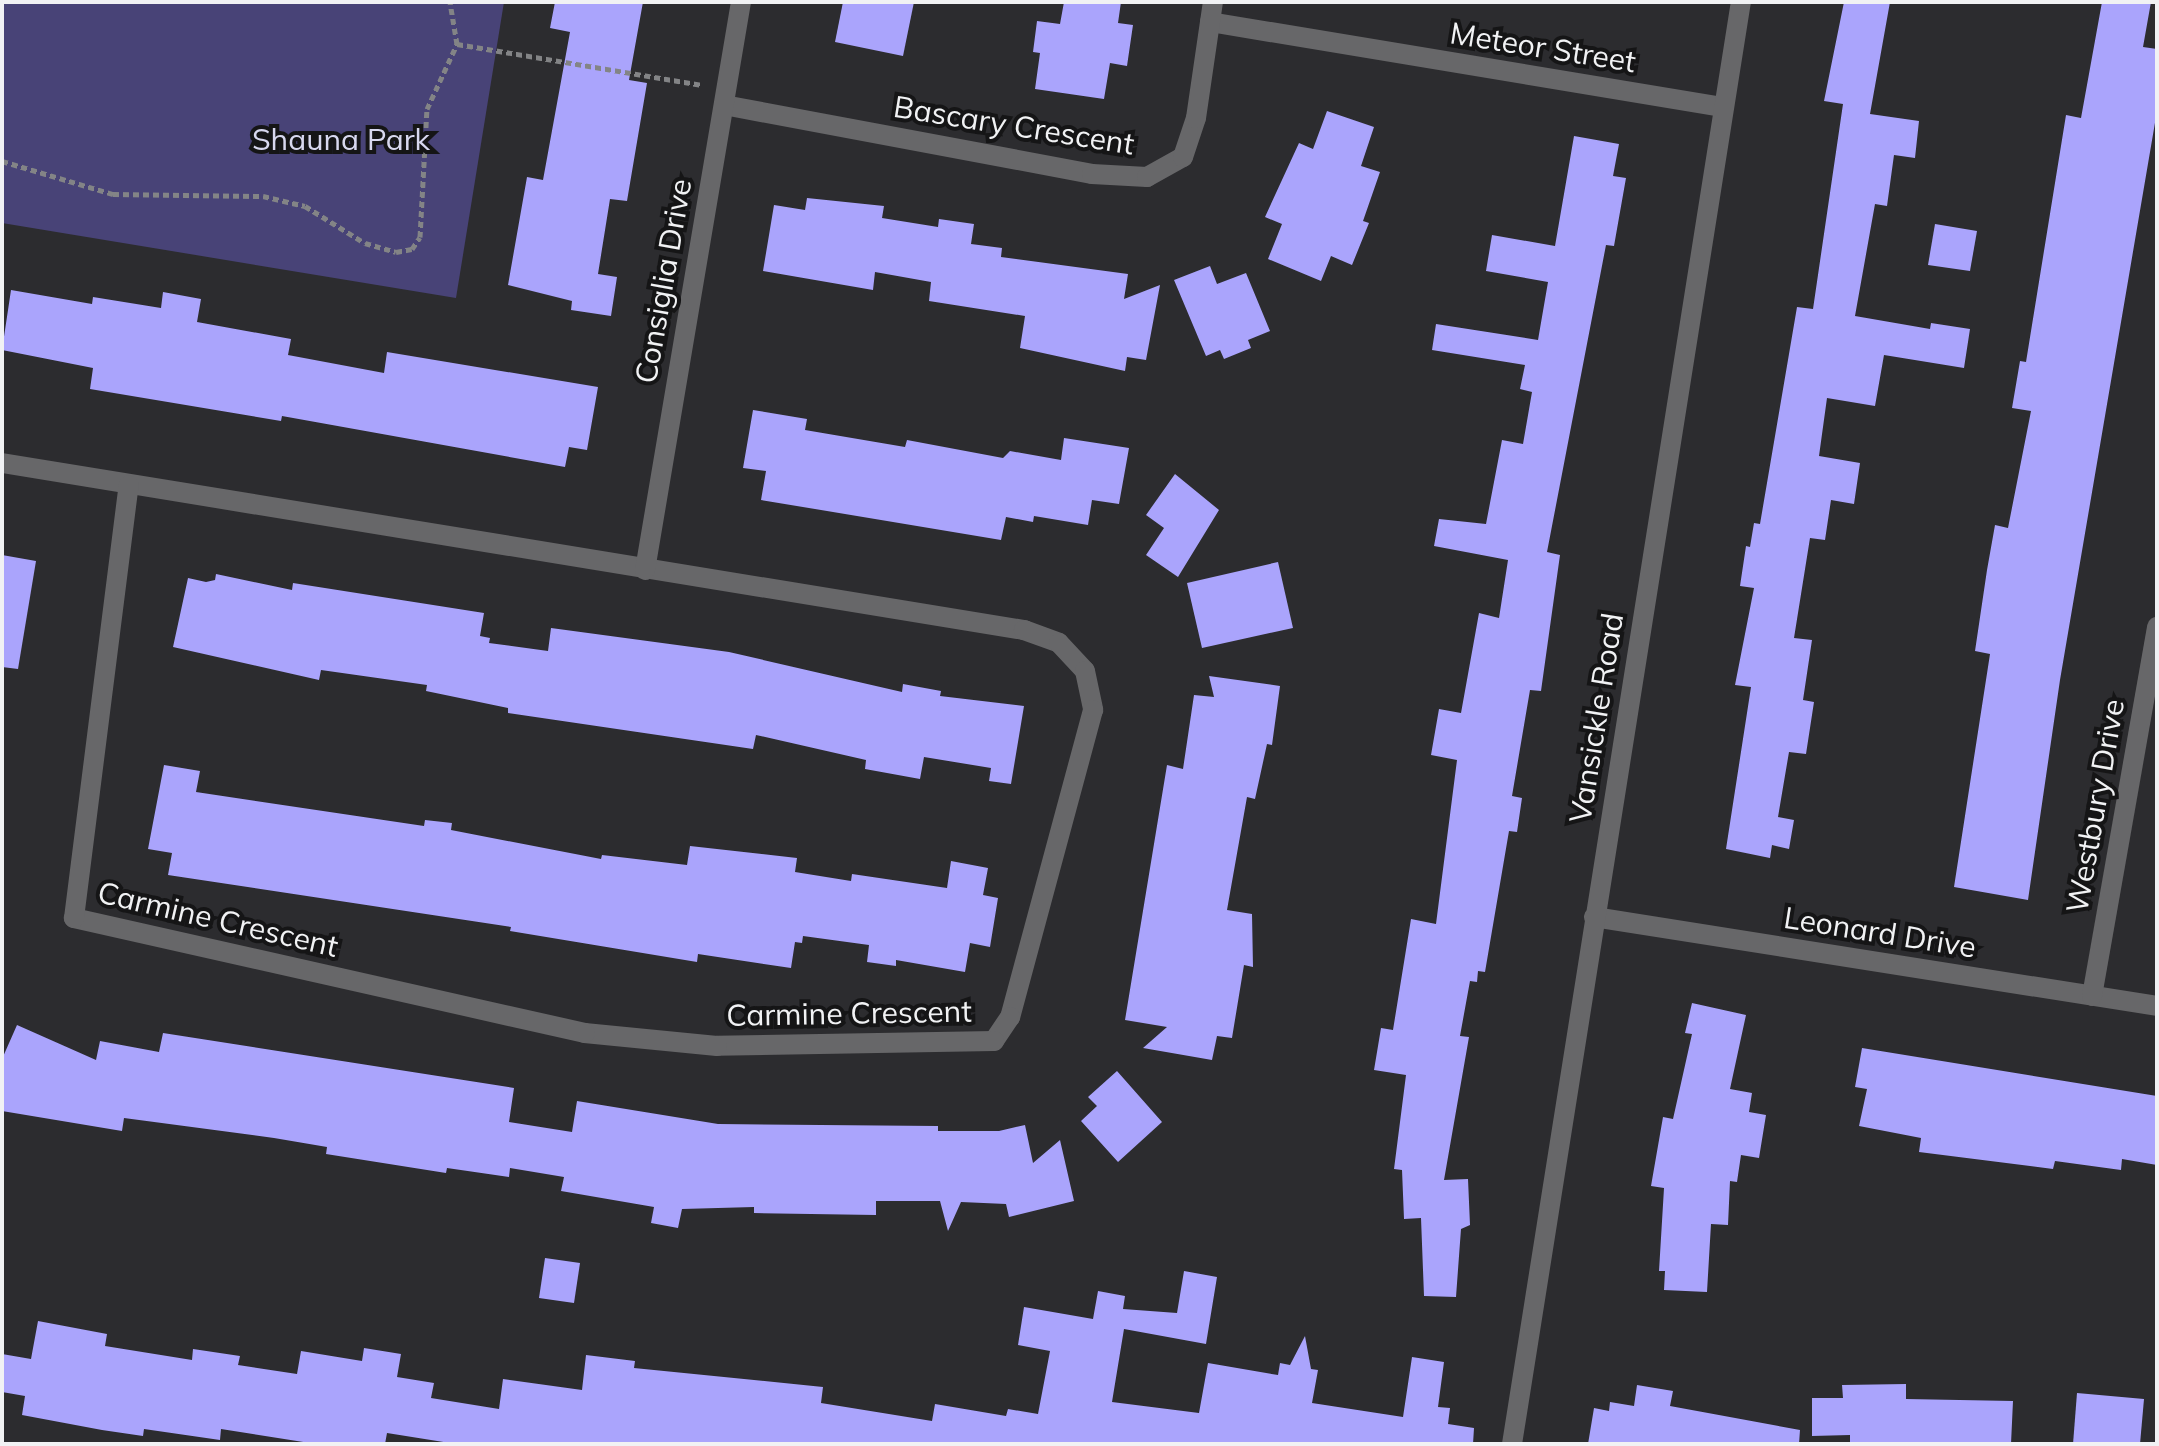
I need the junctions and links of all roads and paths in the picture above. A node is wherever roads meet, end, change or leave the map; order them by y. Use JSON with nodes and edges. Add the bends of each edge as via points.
{"nodes":[{"id":1,"x":450,"y":2,"type":"edge"},
{"id":2,"x":741,"y":2,"type":"edge"},
{"id":3,"x":1741,"y":2,"type":"edge"},
{"id":4,"x":1212,"y":12,"type":"edge"},
{"id":5,"x":457,"y":44,"type":"junction"},
{"id":6,"x":725,"y":96,"type":"junction"},
{"id":7,"x":1723,"y":107,"type":"junction"},
{"id":8,"x":2,"y":161,"type":"edge"},
{"id":9,"x":2,"y":463,"type":"edge"},
{"id":10,"x":129,"y":485,"type":"junction"},
{"id":11,"x":645,"y":570,"type":"junction"},
{"id":12,"x":2157,"y":627,"type":"edge"},
{"id":13,"x":1594,"y":917,"type":"junction"},
{"id":14,"x":2092,"y":996,"type":"junction"},
{"id":15,"x":2157,"y":1006,"type":"edge"},
{"id":16,"x":1512,"y":1444,"type":"edge"}],
"edges":[{"from":1,"to":5,"type":"path"},
{"from":2,"to":6,"type":"street","name":"Consiglia Drive"},
{"from":3,"to":7,"type":"street","name":"Vansickle Road"},
{"from":4,"to":6,"type":"street","name":"Bascary Crescent","via":[[1196,118],[1183,157],[1147,177],[1092,174]]},
{"from":4,"to":7,"type":"street","name":"Meteor Street"},
{"from":5,"to":6,"type":"path"},
{"from":5,"to":8,"type":"path","via":[[427,109],[424,201],[420,237],[412,249],[396,252],[365,243],[305,206],[263,196],[113,194]]},
{"from":6,"to":11,"type":"street","name":"Consiglia Drive"},
{"from":7,"to":13,"type":"street","name":"Vansickle Road"},
{"from":9,"to":10,"type":"street","name":"Carmine Crescent"},
{"from":10,"to":11,"type":"street","name":"Carmine Crescent"},
{"from":10,"to":11,"type":"street","name":"Carmine Crescent","via":[[74,918],[585,1033],[717,1046],[994,1041],[1010,1017],[1093,710],[1085,671],[1059,643],[1024,630]]},
{"from":12,"to":14,"type":"street","name":"Westbury Drive"},
{"from":13,"to":14,"type":"street","name":"Leonard Drive"},
{"from":13,"to":16,"type":"street","name":"Vansickle Road"},
{"from":14,"to":15,"type":"street","name":"Leonard Drive"}]}
